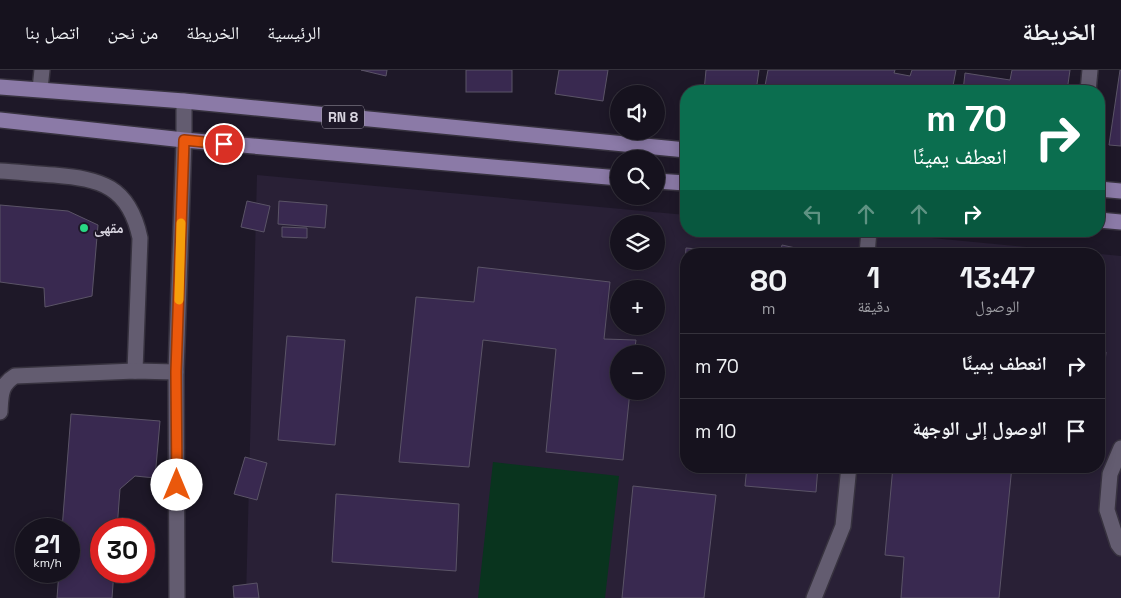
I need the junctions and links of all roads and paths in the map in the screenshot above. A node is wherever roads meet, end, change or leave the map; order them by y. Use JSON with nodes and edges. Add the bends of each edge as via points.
{"nodes":[{"id":1,"x":42,"y":70,"type":"edge"},
{"id":2,"x":1090,"y":70,"type":"edge"},
{"id":3,"x":1089,"y":85,"type":"edge"},
{"id":4,"x":0,"y":87,"type":"edge"},
{"id":5,"x":40,"y":89,"type":"junction"},
{"id":6,"x":184,"y":101,"type":"junction"},
{"id":7,"x":0,"y":120,"type":"edge"},
{"id":8,"x":184,"y":140,"type":"junction"},
{"id":9,"x":680,"y":149,"type":"edge"},
{"id":10,"x":0,"y":171,"type":"edge"},
{"id":11,"x":610,"y":177,"type":"edge"},
{"id":12,"x":665,"y":182,"type":"edge"},
{"id":13,"x":680,"y":183,"type":"edge"},
{"id":14,"x":1105,"y":190,"type":"edge"},
{"id":15,"x":1121,"y":191,"type":"edge"},
{"id":16,"x":1105,"y":221,"type":"edge"},
{"id":17,"x":1121,"y":222,"type":"edge"},
{"id":18,"x":135,"y":371,"type":"junction"},
{"id":19,"x":176,"y":372,"type":"junction"},
{"id":20,"x":0,"y":412,"type":"edge"},
{"id":21,"x":1121,"y":448,"type":"edge"},
{"id":22,"x":848,"y":473,"type":"edge"},
{"id":23,"x":1121,"y":548,"type":"edge"},
{"id":24,"x":177,"y":598,"type":"edge"},
{"id":25,"x":814,"y":598,"type":"edge"}],
"edges":[{"from":1,"to":5,"type":"street"},
{"from":2,"to":3,"type":"street"},
{"from":4,"to":5,"type":"main road","number":"RN 8"},
{"from":5,"to":6,"type":"main road","number":"RN 8"},
{"from":6,"to":8,"type":"street"},
{"from":6,"to":9,"type":"main road","number":"RN 8"},
{"from":7,"to":8,"type":"main road"},
{"from":8,"to":11,"type":"main road"},
{"from":8,"to":19,"type":"street"},
{"from":10,"to":18,"type":"street","via":[[91,179],[106,185],[130,208],[140,238]]},
{"from":12,"to":13,"type":"main road"},
{"from":14,"to":15,"type":"main road"},
{"from":16,"to":17,"type":"main road"},
{"from":18,"to":19,"type":"street"},
{"from":18,"to":20,"type":"street","via":[[15,376],[7,380],[3,388]]},
{"from":19,"to":24,"type":"street"},
{"from":21,"to":23,"type":"street","via":[[1110,474],[1108,510]]},
{"from":22,"to":25,"type":"street","via":[[844,526]]}]}
